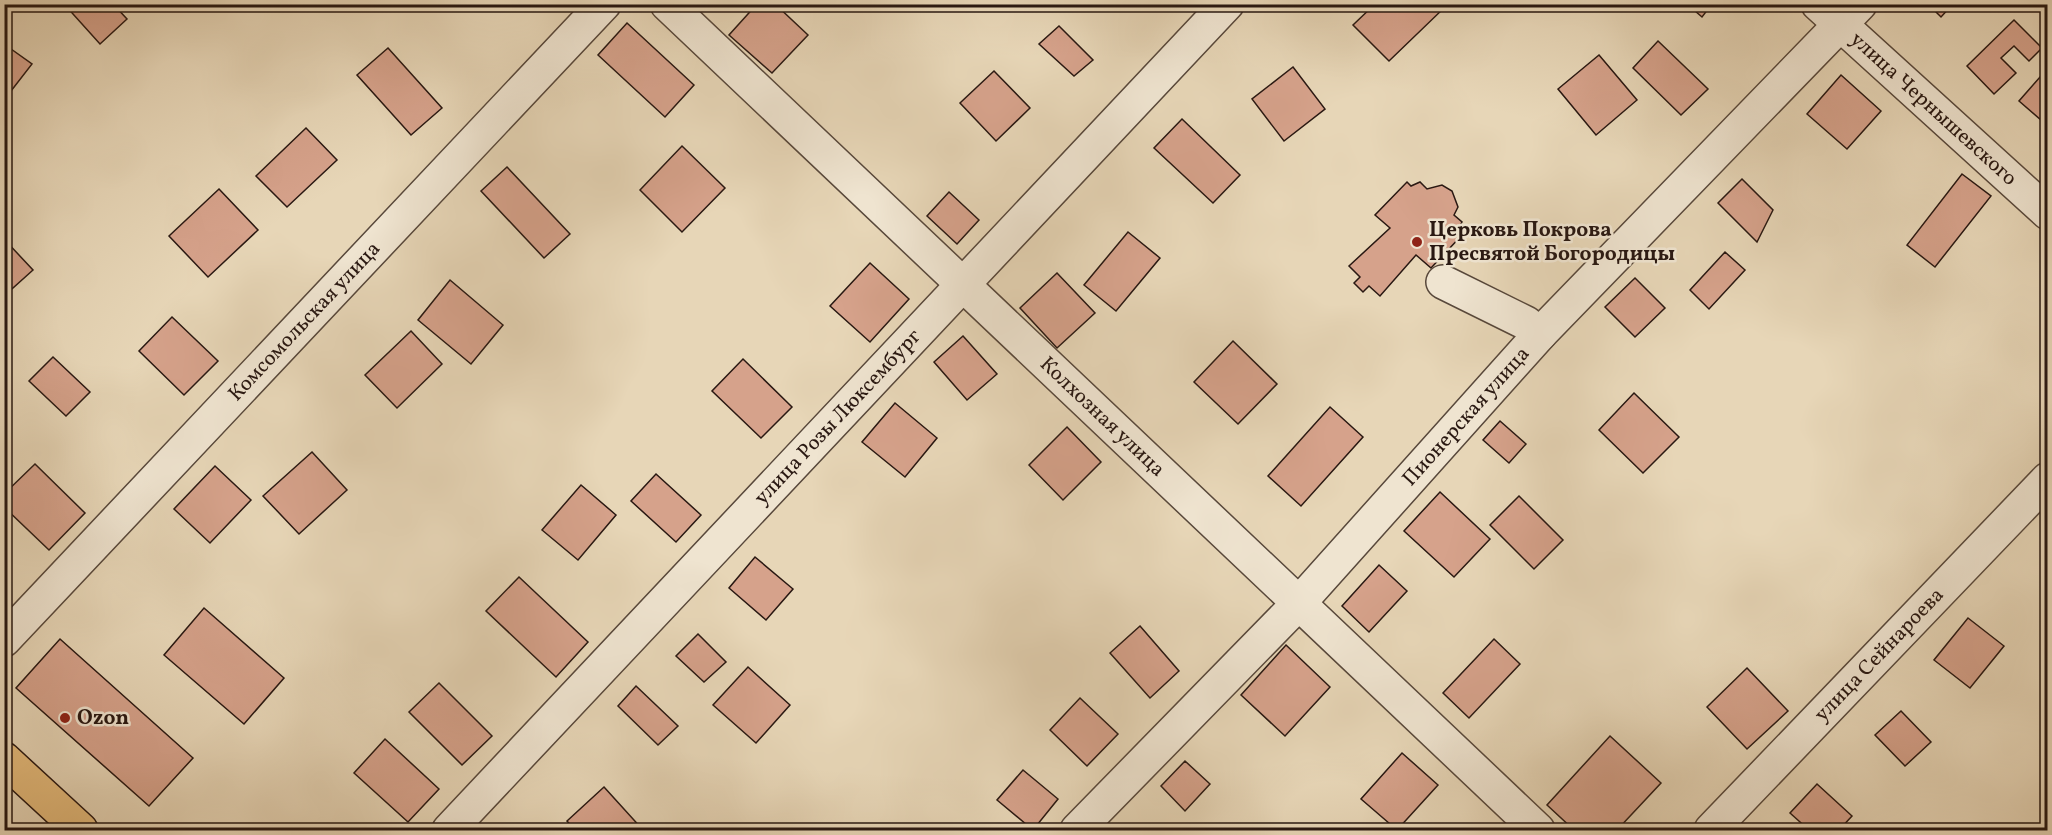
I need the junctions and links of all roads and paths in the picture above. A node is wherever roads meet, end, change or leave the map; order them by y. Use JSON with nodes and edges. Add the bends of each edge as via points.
{"nodes":[{"id":1,"x":604,"y":4,"type":"edge"},
{"id":2,"x":667,"y":4,"type":"edge"},
{"id":3,"x":1227,"y":4,"type":"edge"},
{"id":4,"x":1839,"y":12,"type":"edge"},
{"id":5,"x":2048,"y":213,"type":"edge"},
{"id":6,"x":1443,"y":282,"type":"dead end"},
{"id":7,"x":962,"y":286,"type":"junction"},
{"id":8,"x":1540,"y":334,"type":"junction"},
{"id":9,"x":2048,"y":479,"type":"edge"},
{"id":10,"x":1299,"y":603,"type":"junction"},
{"id":11,"x":4,"y":640,"type":"edge"},
{"id":12,"x":4,"y":759,"type":"edge"},
{"id":13,"x":81,"y":831,"type":"edge"},
{"id":14,"x":449,"y":831,"type":"edge"},
{"id":15,"x":1077,"y":831,"type":"edge"},
{"id":16,"x":1538,"y":831,"type":"edge"},
{"id":17,"x":1711,"y":831,"type":"edge"}],
"edges":[{"from":1,"to":11,"type":"street","name":"Комсомольская улица"},
{"from":2,"to":7,"type":"street","name":"Колхозная улица"},
{"from":3,"to":7,"type":"street","name":"улица Розы Люксембург"},
{"from":4,"to":5,"type":"street","name":"улица Чернышевского"},
{"from":4,"to":8,"type":"street","name":"Пионерская улица"},
{"from":6,"to":8,"type":"street","via":[[1526,323]]},
{"from":7,"to":10,"type":"street","name":"Колхозная улица"},
{"from":7,"to":14,"type":"street","name":"улица Розы Люксембург"},
{"from":8,"to":10,"type":"street","name":"Пионерская улица"},
{"from":9,"to":17,"type":"street","name":"улица Сейнароева"},
{"from":10,"to":15,"type":"street","name":"Пионерская улица"},
{"from":10,"to":16,"type":"street","name":"Колхозная улица"},
{"from":12,"to":13,"type":"main road"}]}
